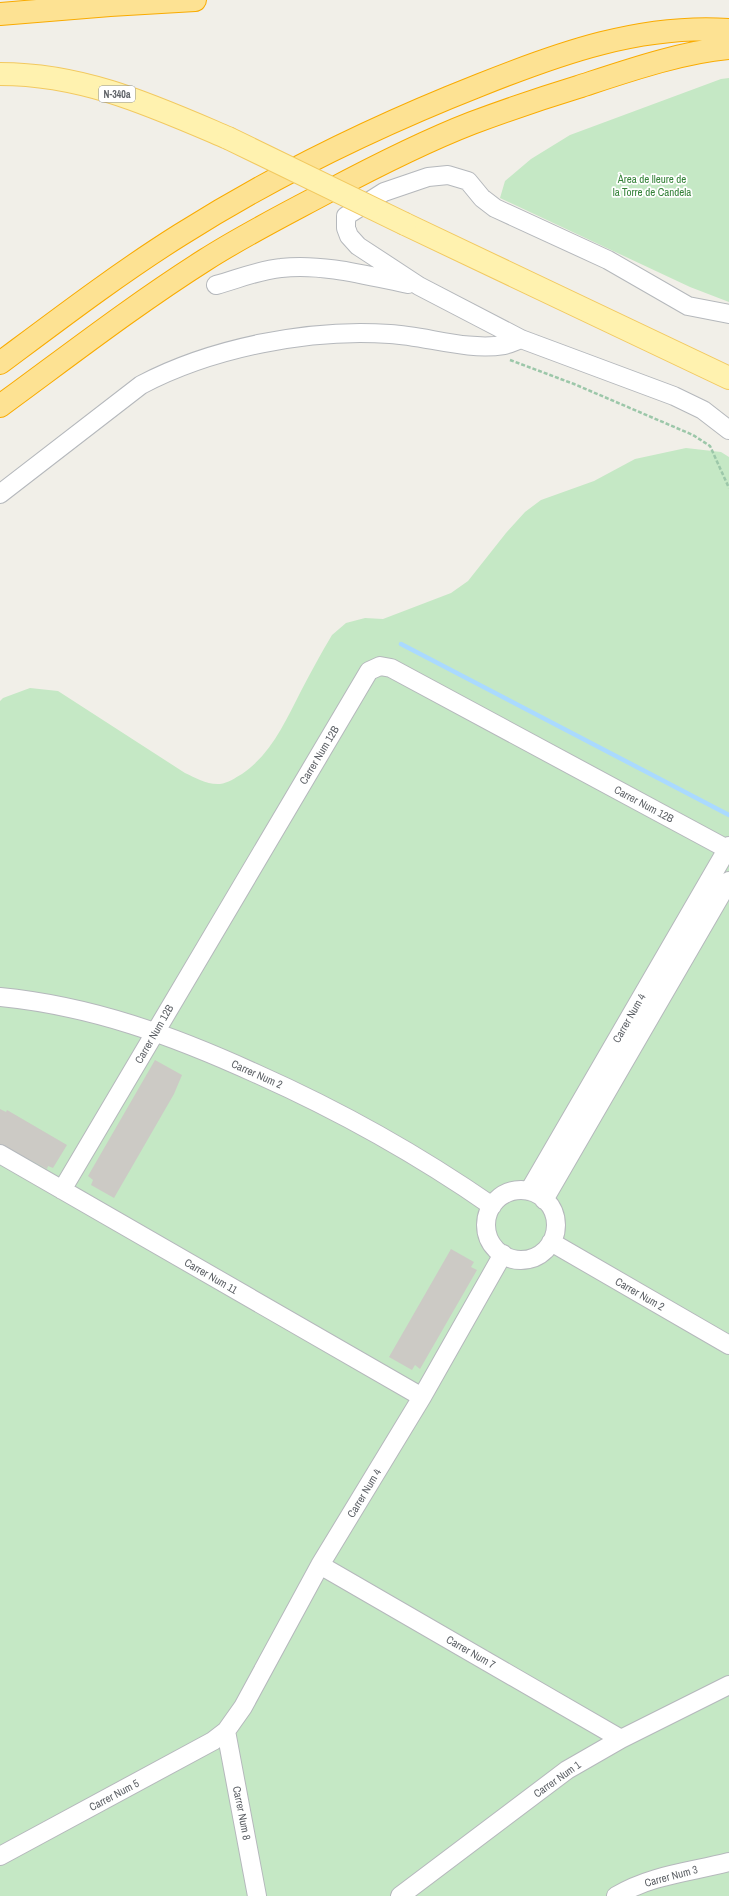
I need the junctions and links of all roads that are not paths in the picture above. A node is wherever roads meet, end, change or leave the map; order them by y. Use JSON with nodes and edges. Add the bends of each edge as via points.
{"nodes":[{"id":1,"x":195,"y":0,"type":"edge"},
{"id":2,"x":0,"y":13,"type":"edge"},
{"id":3,"x":729,"y":30,"type":"edge"},
{"id":4,"x":729,"y":48,"type":"edge"},
{"id":5,"x":0,"y":74,"type":"edge"},
{"id":6,"x":216,"y":285,"type":"dead end"},
{"id":7,"x":419,"y":286,"type":"junction"},
{"id":8,"x":729,"y":314,"type":"edge"},
{"id":9,"x":521,"y":339,"type":"junction"},
{"id":10,"x":0,"y":363,"type":"edge"},
{"id":11,"x":729,"y":378,"type":"edge"},
{"id":12,"x":0,"y":406,"type":"edge"},
{"id":13,"x":729,"y":430,"type":"edge"},
{"id":14,"x":0,"y":494,"type":"edge"},
{"id":15,"x":728,"y":848,"type":"edge"},
{"id":16,"x":729,"y":881,"type":"edge"},
{"id":17,"x":0,"y":997,"type":"edge"},
{"id":18,"x":155,"y":1032,"type":"junction"},
{"id":19,"x":0,"y":1154,"type":"edge"},
{"id":20,"x":62,"y":1190,"type":"junction"},
{"id":21,"x":537,"y":1195,"type":"junction"},
{"id":22,"x":492,"y":1206,"type":"junction"},
{"id":23,"x":551,"y":1242,"type":"junction"},
{"id":24,"x":503,"y":1254,"type":"junction"},
{"id":25,"x":729,"y":1345,"type":"edge"},
{"id":26,"x":422,"y":1397,"type":"junction"},
{"id":27,"x":320,"y":1566,"type":"junction"},
{"id":28,"x":729,"y":1685,"type":"edge"},
{"id":29,"x":226,"y":1731,"type":"junction"},
{"id":30,"x":621,"y":1739,"type":"junction"},
{"id":31,"x":0,"y":1856,"type":"edge"},
{"id":32,"x":729,"y":1862,"type":"edge"},
{"id":33,"x":257,"y":1896,"type":"edge"},
{"id":34,"x":400,"y":1896,"type":"edge"},
{"id":35,"x":616,"y":1896,"type":"edge"}],
"edges":[{"from":1,"to":2,"type":"highway"},
{"from":3,"to":10,"type":"highway","via":[[694,29],[631,35],[530,65],[418,109],[317,157],[180,235],[88,297]]},
{"from":4,"to":12,"type":"highway","via":[[686,56],[609,77],[528,103],[472,123],[366,172],[274,220],[204,261],[111,324]]},
{"from":5,"to":11,"type":"main road","number":"N-340a","bridge":true,"via":[[61,78],[111,91],[156,107],[228,138]]},
{"from":6,"to":7,"type":"street","via":[[282,268],[319,268]]},
{"from":7,"to":8,"type":"street","via":[[358,246],[349,236],[346,216],[384,192],[428,177],[448,175],[468,181],[482,198],[495,208],[608,260],[688,306]]},
{"from":7,"to":9,"type":"street"},
{"from":9,"to":13,"type":"street","via":[[674,396],[703,410]]},
{"from":9,"to":14,"type":"street","via":[[505,345],[466,345],[389,334],[341,332],[281,340],[217,355],[165,372],[141,385]]},
{"from":15,"to":18,"type":"street","name":"Carrer Num 12B","via":[[391,668],[380,666],[369,671]]},
{"from":15,"to":21,"type":"street","name":"Carrer Num 4"},
{"from":16,"to":21,"type":"street","name":"Carrer Num 4"},
{"from":17,"to":18,"type":"street","name":"Carrer Num 2","via":[[73,1008]]},
{"from":18,"to":20,"type":"street","name":"Carrer Num 12B"},
{"from":18,"to":22,"type":"street","name":"Carrer Num 2","via":[[223,1058],[315,1100],[423,1160]]},
{"from":19,"to":20,"type":"street","name":"Carrer Num 11"},
{"from":20,"to":26,"type":"street","name":"Carrer Num 11"},
{"from":21,"to":22,"type":"street","via":[[517,1190],[496,1200]]},
{"from":21,"to":23,"type":"street","via":[[553,1212],[556,1223]]},
{"from":22,"to":24,"type":"street","via":[[486,1221],[487,1232],[491,1243]]},
{"from":23,"to":24,"type":"street","via":[[542,1253],[532,1258],[520,1260]]},
{"from":23,"to":25,"type":"street","name":"Carrer Num 2"},
{"from":24,"to":26,"type":"street","name":"Carrer Num 4"},
{"from":26,"to":27,"type":"street","name":"Carrer Num 4"},
{"from":27,"to":29,"type":"street","name":"Carrer Num 4","via":[[243,1707]]},
{"from":27,"to":30,"type":"street","name":"Carrer Num 7"},
{"from":28,"to":30,"type":"street","name":"Carrer Num 1"},
{"from":29,"to":31,"type":"street","name":"Carrer Num 5","via":[[213,1741]]},
{"from":29,"to":33,"type":"street","name":"Carrer Num 8"},
{"from":30,"to":34,"type":"street","name":"Carrer Num 1","via":[[567,1770]]},
{"from":32,"to":35,"type":"street","name":"Carrer Num 3","via":[[655,1878]]}]}
